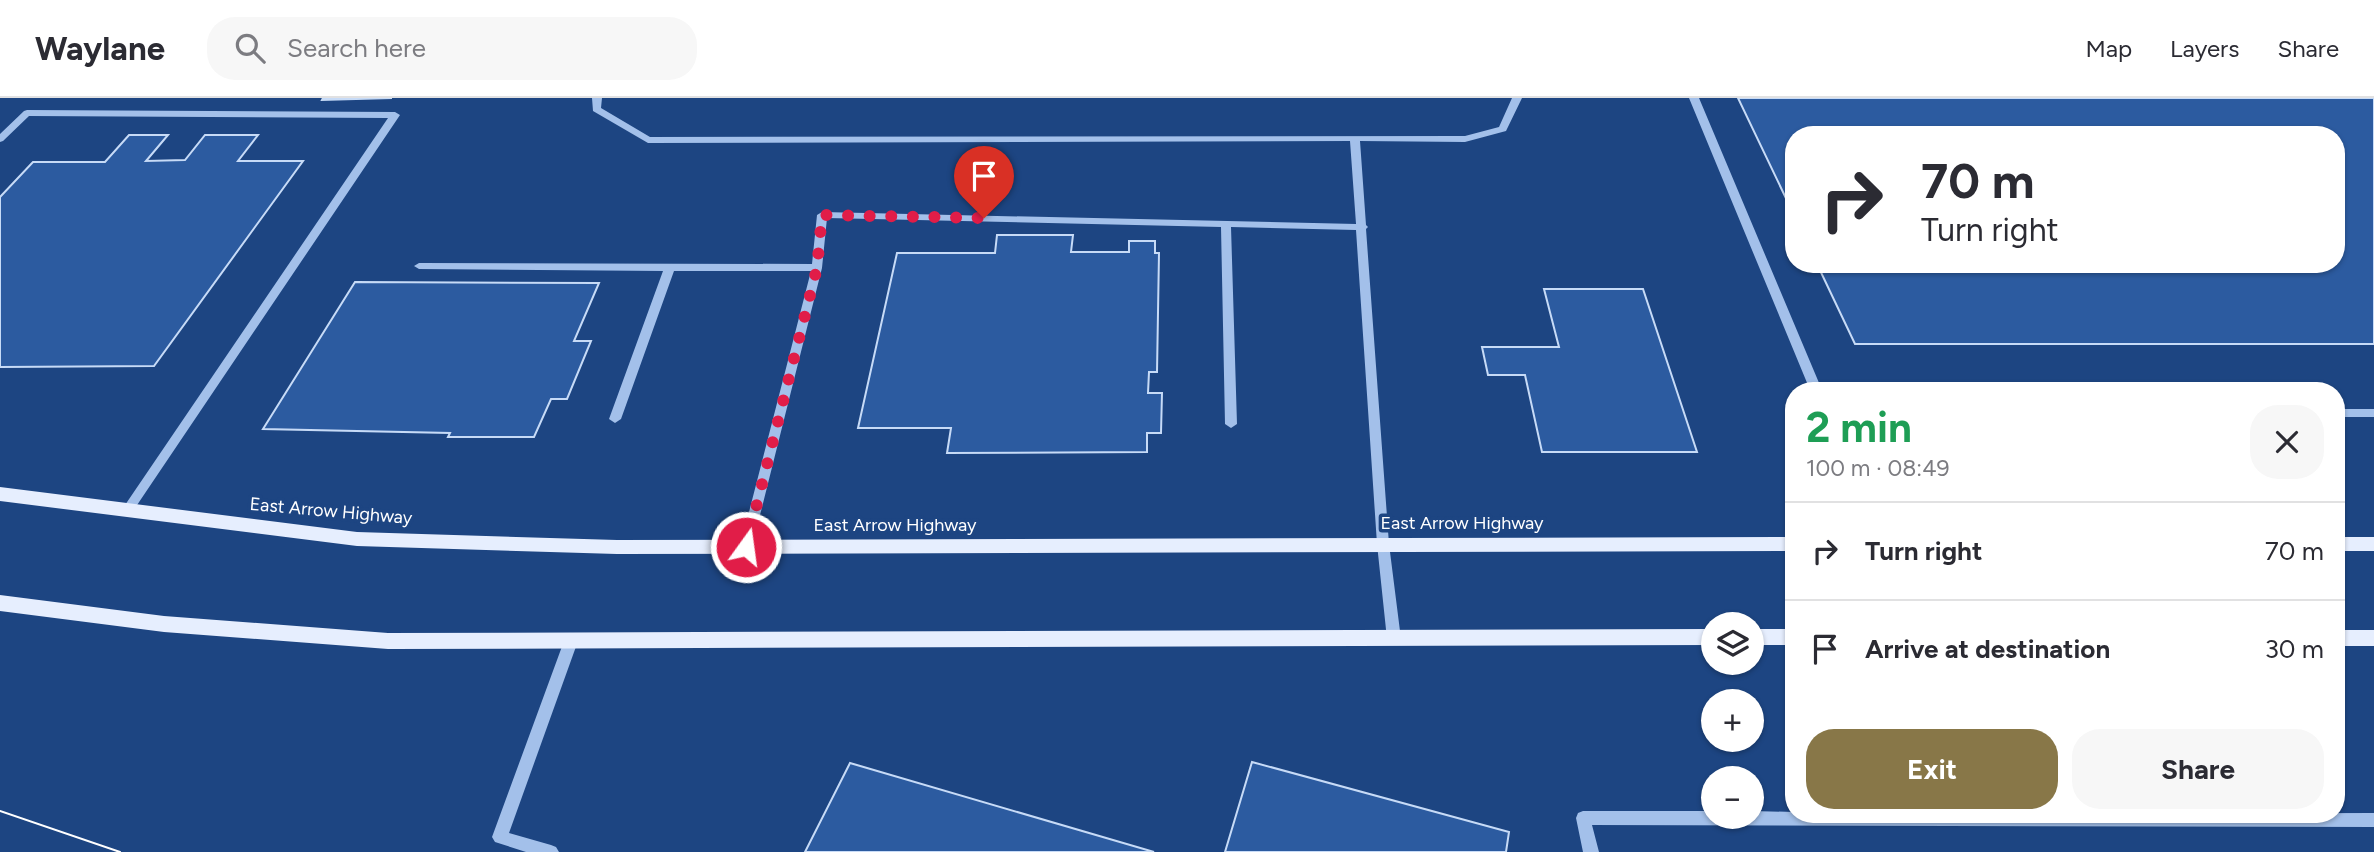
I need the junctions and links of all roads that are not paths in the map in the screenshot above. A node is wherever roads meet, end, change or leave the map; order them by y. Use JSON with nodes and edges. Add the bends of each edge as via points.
{"nodes":[{"id":1,"x":597,"y":98,"type":"edge"},
{"id":2,"x":1517,"y":98,"type":"edge"},
{"id":3,"x":1694,"y":98,"type":"edge"},
{"id":4,"x":1355,"y":138,"type":"junction"},
{"id":5,"x":0,"y":139,"type":"edge"},
{"id":6,"x":1226,"y":224,"type":"junction"},
{"id":7,"x":1363,"y":227,"type":"junction"},
{"id":8,"x":419,"y":266,"type":"dead end"},
{"id":9,"x":670,"y":267,"type":"junction"},
{"id":10,"x":817,"y":268,"type":"junction"},
{"id":11,"x":1813,"y":382,"type":"edge"},
{"id":12,"x":2345,"y":413,"type":"edge"},
{"id":13,"x":2374,"y":413,"type":"edge"},
{"id":14,"x":615,"y":419,"type":"dead end"},
{"id":15,"x":1231,"y":424,"type":"dead end"},
{"id":16,"x":0,"y":494,"type":"edge"},
{"id":17,"x":127,"y":510,"type":"junction"},
{"id":18,"x":1383,"y":544,"type":"junction"},
{"id":19,"x":1785,"y":544,"type":"edge"},
{"id":20,"x":2345,"y":544,"type":"edge"},
{"id":21,"x":2374,"y":544,"type":"edge"},
{"id":22,"x":746,"y":547,"type":"junction"},
{"id":23,"x":0,"y":603,"type":"edge"},
{"id":24,"x":1701,"y":637,"type":"edge"},
{"id":25,"x":1764,"y":637,"type":"edge"},
{"id":26,"x":1785,"y":637,"type":"edge"},
{"id":27,"x":2345,"y":638,"type":"edge"},
{"id":28,"x":2374,"y":638,"type":"edge"},
{"id":29,"x":1394,"y":639,"type":"junction"},
{"id":30,"x":571,"y":641,"type":"junction"},
{"id":31,"x":1785,"y":819,"type":"edge"},
{"id":32,"x":2345,"y":820,"type":"edge"},
{"id":33,"x":2374,"y":820,"type":"edge"},
{"id":34,"x":551,"y":852,"type":"edge"},
{"id":35,"x":1591,"y":852,"type":"edge"}],
"edges":[{"from":1,"to":4,"type":"street","via":[[596,109],[648,140]]},
{"from":2,"to":4,"type":"street","via":[[1503,129],[1465,139]]},
{"from":3,"to":11,"type":"street"},
{"from":4,"to":7,"type":"street"},
{"from":5,"to":17,"type":"street","via":[[27,113],[395,115]]},
{"from":6,"to":7,"type":"street"},
{"from":6,"to":10,"type":"street","via":[[822,215]]},
{"from":6,"to":15,"type":"street"},
{"from":7,"to":18,"type":"street"},
{"from":8,"to":9,"type":"street"},
{"from":9,"to":10,"type":"street"},
{"from":9,"to":14,"type":"street"},
{"from":10,"to":22,"type":"street"},
{"from":12,"to":13,"type":"street"},
{"from":16,"to":17,"type":"main road","name":"East Arrow Highway"},
{"from":17,"to":22,"type":"main road","name":"East Arrow Highway","via":[[357,539]]},
{"from":18,"to":19,"type":"main road","name":"East Arrow Highway"},
{"from":18,"to":22,"type":"main road","name":"East Arrow Highway"},
{"from":18,"to":29,"type":"street"},
{"from":20,"to":21,"type":"main road"},
{"from":23,"to":30,"type":"main road","via":[[164,625],[375,640]]},
{"from":24,"to":29,"type":"main road"},
{"from":25,"to":26,"type":"main road"},
{"from":27,"to":28,"type":"main road"},
{"from":29,"to":30,"type":"main road"},
{"from":30,"to":34,"type":"street","via":[[500,837]]},
{"from":31,"to":35,"type":"street","via":[[1583,818]]},
{"from":32,"to":33,"type":"street"}]}
